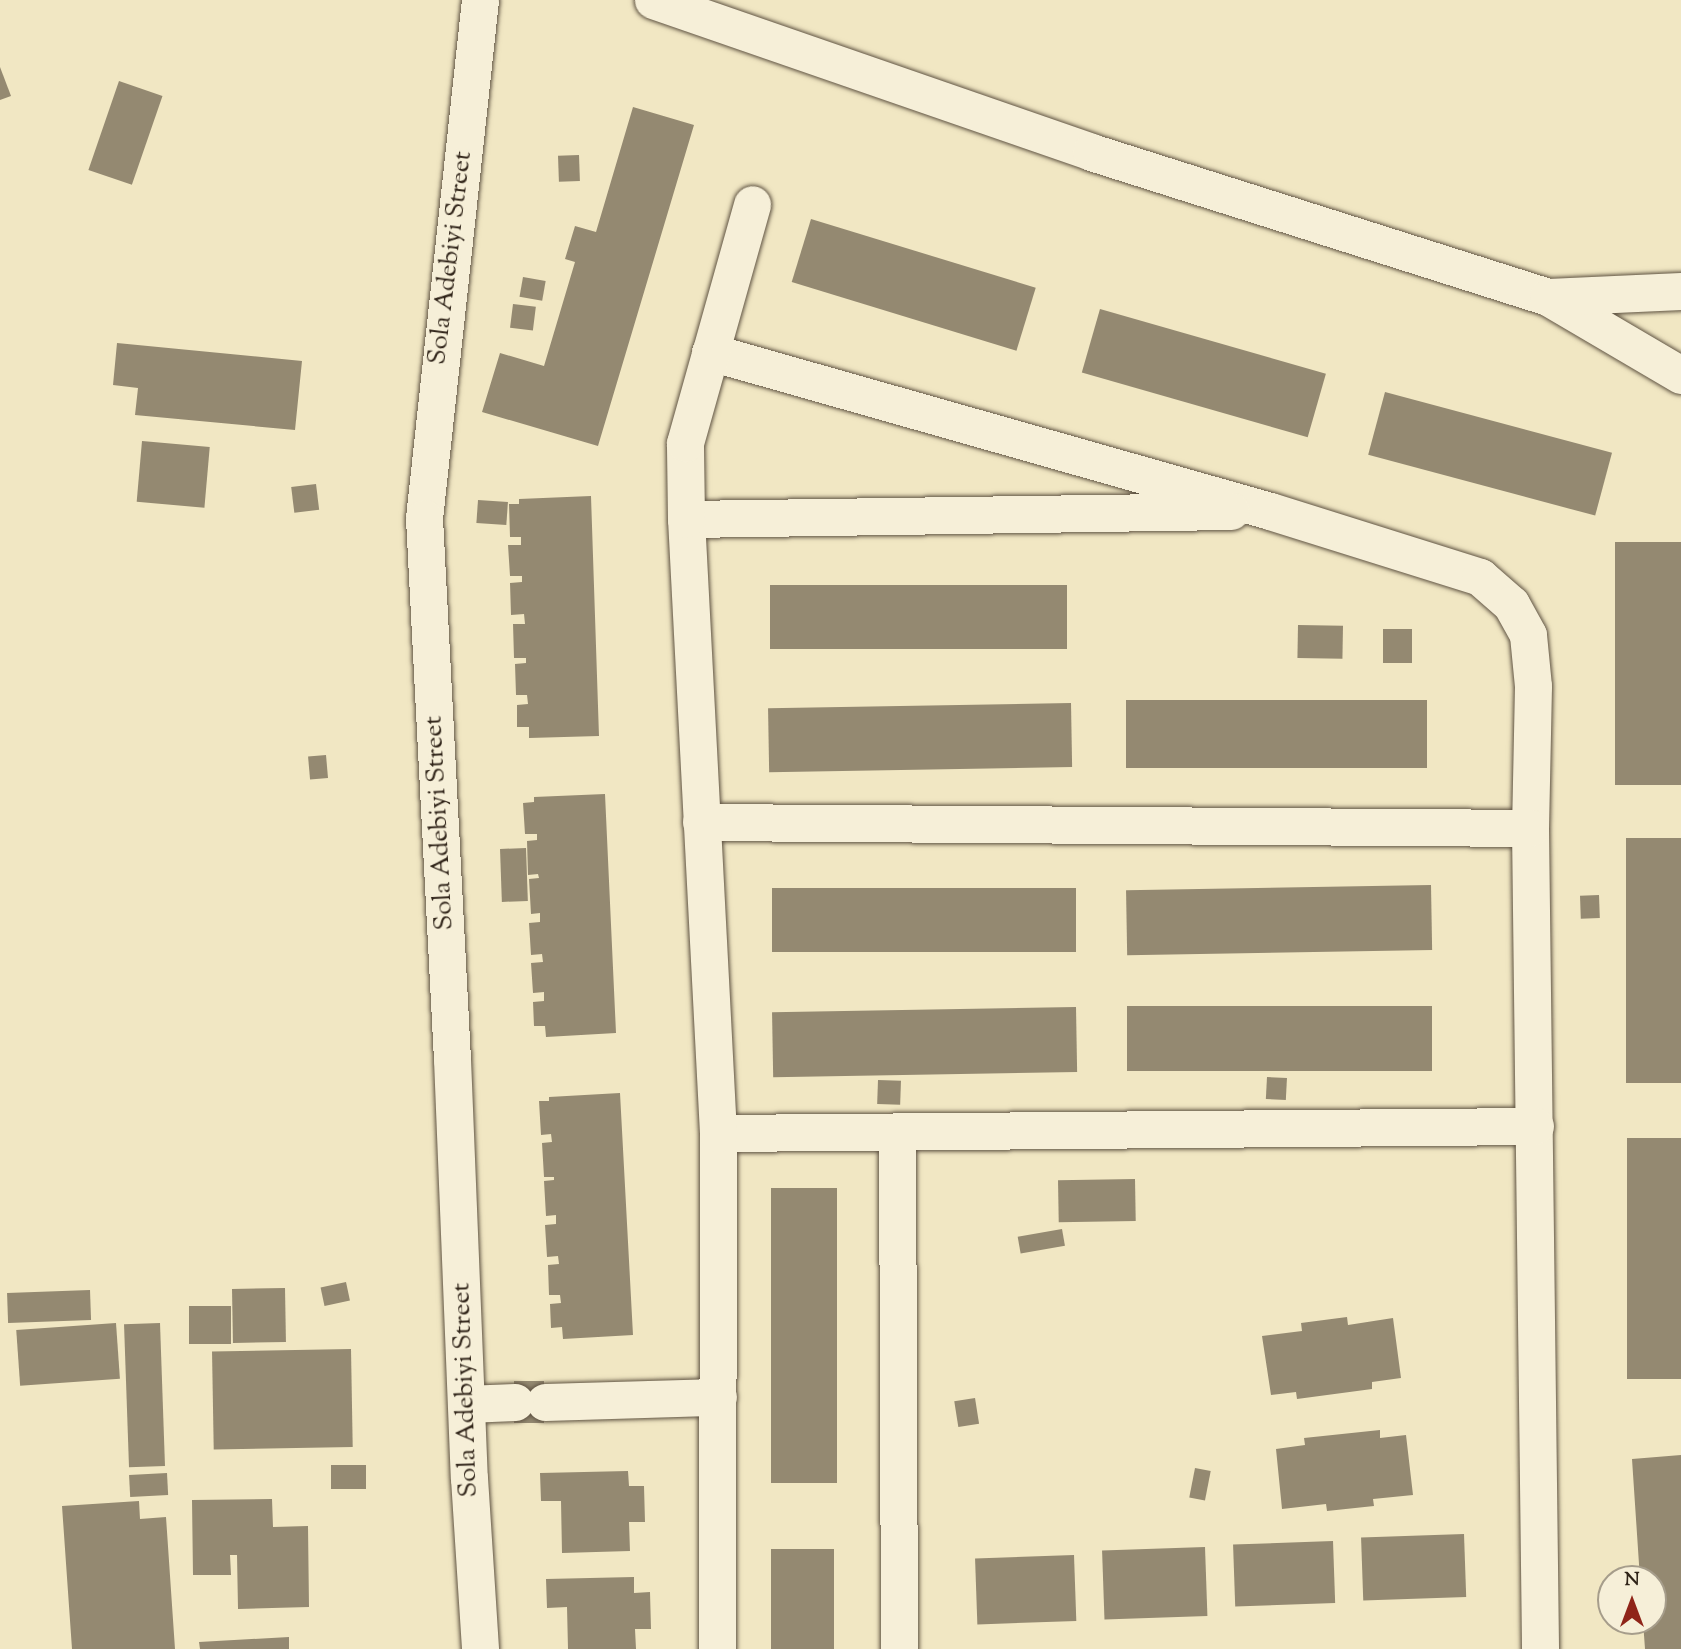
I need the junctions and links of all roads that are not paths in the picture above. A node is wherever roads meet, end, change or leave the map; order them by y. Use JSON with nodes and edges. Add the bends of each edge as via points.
{"nodes":[{"id":1,"x":480,"y":0,"type":"edge"},
{"id":2,"x":653,"y":0,"type":"edge"},
{"id":3,"x":752,"y":204,"type":"dead end"},
{"id":4,"x":1681,"y":291,"type":"edge"},
{"id":5,"x":1548,"y":297,"type":"junction"},
{"id":6,"x":710,"y":352,"type":"junction"},
{"id":7,"x":1681,"y":375,"type":"edge"},
{"id":8,"x":1270,"y":511,"type":"junction"},
{"id":9,"x":686,"y":519,"type":"junction"},
{"id":10,"x":701,"y":822,"type":"junction"},
{"id":11,"x":1530,"y":828,"type":"junction"},
{"id":12,"x":1535,"y":1126,"type":"junction"},
{"id":13,"x":897,"y":1132,"type":"junction"},
{"id":14,"x":718,"y":1133,"type":"junction"},
{"id":15,"x":718,"y":1397,"type":"junction"},
{"id":16,"x":466,"y":1404,"type":"junction"},
{"id":17,"x":480,"y":1649,"type":"edge"},
{"id":18,"x":717,"y":1649,"type":"edge"},
{"id":19,"x":899,"y":1649,"type":"edge"},
{"id":20,"x":1531,"y":1649,"type":"edge"}],
"edges":[{"from":1,"to":16,"type":"street","name":"Sola Adebiyi Street","via":[[424,518]]},
{"from":2,"to":5,"type":"street","via":[[1091,152]]},
{"from":3,"to":6,"type":"street"},
{"from":4,"to":5,"type":"street"},
{"from":5,"to":7,"type":"street"},
{"from":6,"to":8,"type":"street"},
{"from":6,"to":9,"type":"street","via":[[685,443]]},
{"from":8,"to":9,"type":"street"},
{"from":8,"to":11,"type":"street","via":[[1480,577],[1511,604],[1528,635],[1533,687]]},
{"from":9,"to":10,"type":"street"},
{"from":10,"to":11,"type":"street"},
{"from":10,"to":14,"type":"street"},
{"from":11,"to":12,"type":"street"},
{"from":12,"to":13,"type":"street"},
{"from":12,"to":20,"type":"street"},
{"from":13,"to":14,"type":"street"},
{"from":13,"to":19,"type":"street"},
{"from":14,"to":15,"type":"street"},
{"from":15,"to":16,"type":"street"},
{"from":15,"to":18,"type":"street"},
{"from":16,"to":17,"type":"street","name":"Sola Adebiyi Street"}]}
